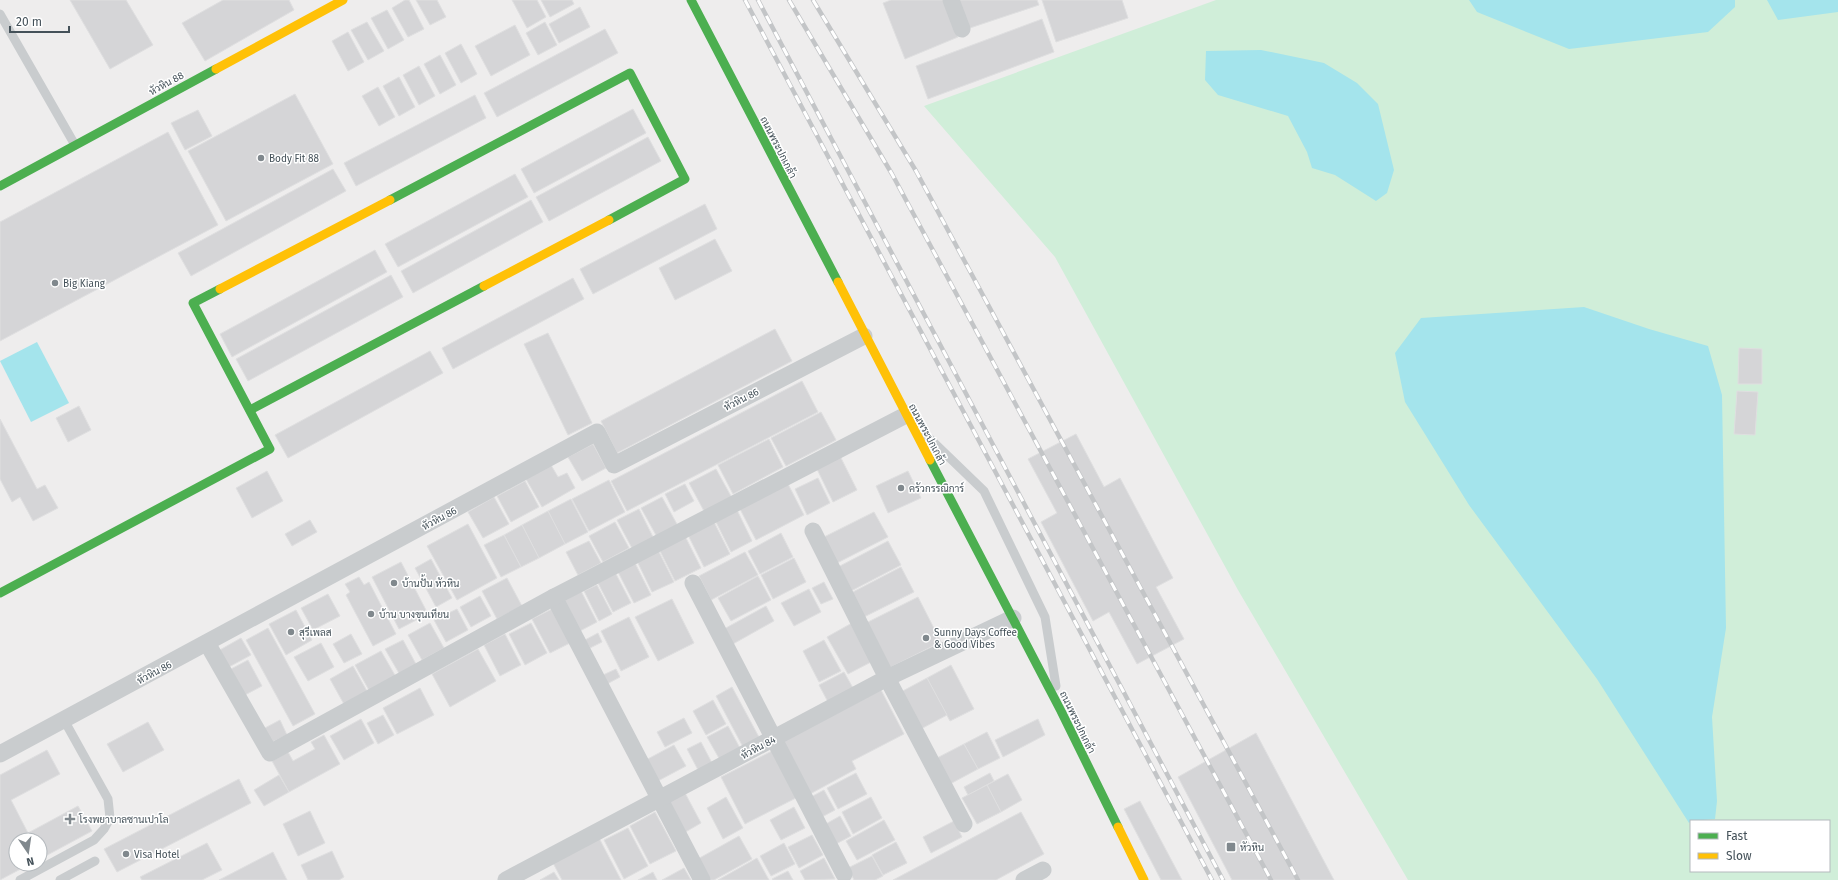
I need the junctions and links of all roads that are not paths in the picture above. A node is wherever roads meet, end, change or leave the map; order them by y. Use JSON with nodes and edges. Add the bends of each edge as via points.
{"nodes":[{"id":1,"x":343,"y":0,"type":"edge"},
{"id":2,"x":691,"y":0,"type":"edge"},
{"id":3,"x":951,"y":0,"type":"edge"},
{"id":4,"x":0,"y":14,"type":"edge"},
{"id":5,"x":962,"y":30,"type":"dead end"},
{"id":6,"x":75,"y":145,"type":"junction"},
{"id":7,"x":0,"y":186,"type":"edge"},
{"id":8,"x":864,"y":336,"type":"junction"},
{"id":9,"x":250,"y":410,"type":"junction"},
{"id":10,"x":906,"y":415,"type":"junction"},
{"id":11,"x":813,"y":531,"type":"dead end"},
{"id":12,"x":693,"y":583,"type":"dead end"},
{"id":13,"x":0,"y":593,"type":"edge"},
{"id":14,"x":554,"y":597,"type":"junction"},
{"id":15,"x":1013,"y":618,"type":"junction"},
{"id":16,"x":207,"y":643,"type":"junction"},
{"id":17,"x":887,"y":678,"type":"junction"},
{"id":18,"x":1060,"y":711,"type":"junction"},
{"id":19,"x":64,"y":720,"type":"junction"},
{"id":20,"x":774,"y":739,"type":"junction"},
{"id":21,"x":0,"y":754,"type":"edge"},
{"id":22,"x":658,"y":800,"type":"junction"},
{"id":23,"x":964,"y":824,"type":"dead end"},
{"id":24,"x":95,"y":862,"type":"dead end"},
{"id":25,"x":1043,"y":870,"type":"dead end"},
{"id":26,"x":844,"y":874,"type":"dead end"},
{"id":27,"x":20,"y":880,"type":"edge"},
{"id":28,"x":60,"y":880,"type":"edge"},
{"id":29,"x":506,"y":880,"type":"edge"},
{"id":30,"x":702,"y":880,"type":"edge"},
{"id":31,"x":1024,"y":880,"type":"edge"},
{"id":32,"x":1144,"y":880,"type":"edge"}],
"edges":[{"from":1,"to":6,"type":"street","name":"หัวหิน 88","via":[[319,9]]},
{"from":2,"to":8,"type":"street","name":"ถนนพระปกเกล้า"},
{"from":3,"to":5,"type":"street"},
{"from":4,"to":6,"type":"lane"},
{"from":6,"to":7,"type":"street","name":"หัวหิน 88"},
{"from":8,"to":10,"type":"street","name":"ถนนพระปกเกล้า"},
{"from":8,"to":16,"type":"street","name":"หัวหิน 86","via":[[614,465],[597,432]]},
{"from":9,"to":9,"type":"street","via":[[193,303],[630,72],[685,178]]},
{"from":9,"to":13,"type":"street","via":[[270,449]]},
{"from":10,"to":14,"type":"street"},
{"from":10,"to":15,"type":"street","name":"ถนนพระปกเกล้า"},
{"from":10,"to":18,"type":"lane","via":[[984,491],[1044,617]]},
{"from":11,"to":17,"type":"street"},
{"from":12,"to":20,"type":"street"},
{"from":14,"to":16,"type":"street","via":[[270,753]]},
{"from":14,"to":22,"type":"street"},
{"from":15,"to":17,"type":"street","name":"หัวหิน 84"},
{"from":15,"to":18,"type":"street","name":"ถนนพระปกเกล้า"},
{"from":16,"to":19,"type":"street","name":"หัวหิน 86"},
{"from":17,"to":20,"type":"street","name":"หัวหิน 84"},
{"from":17,"to":23,"type":"street"},
{"from":18,"to":32,"type":"street","name":"ถนนพระปกเกล้า"},
{"from":19,"to":21,"type":"street","name":"หัวหิน 86"},
{"from":19,"to":27,"type":"lane","via":[[108,799],[110,818],[94,840]]},
{"from":20,"to":22,"type":"street","name":"หัวหิน 84"},
{"from":20,"to":26,"type":"street"},
{"from":22,"to":29,"type":"street","name":"หัวหิน 84"},
{"from":22,"to":30,"type":"street"},
{"from":24,"to":28,"type":"lane"},
{"from":25,"to":31,"type":"street"}]}
